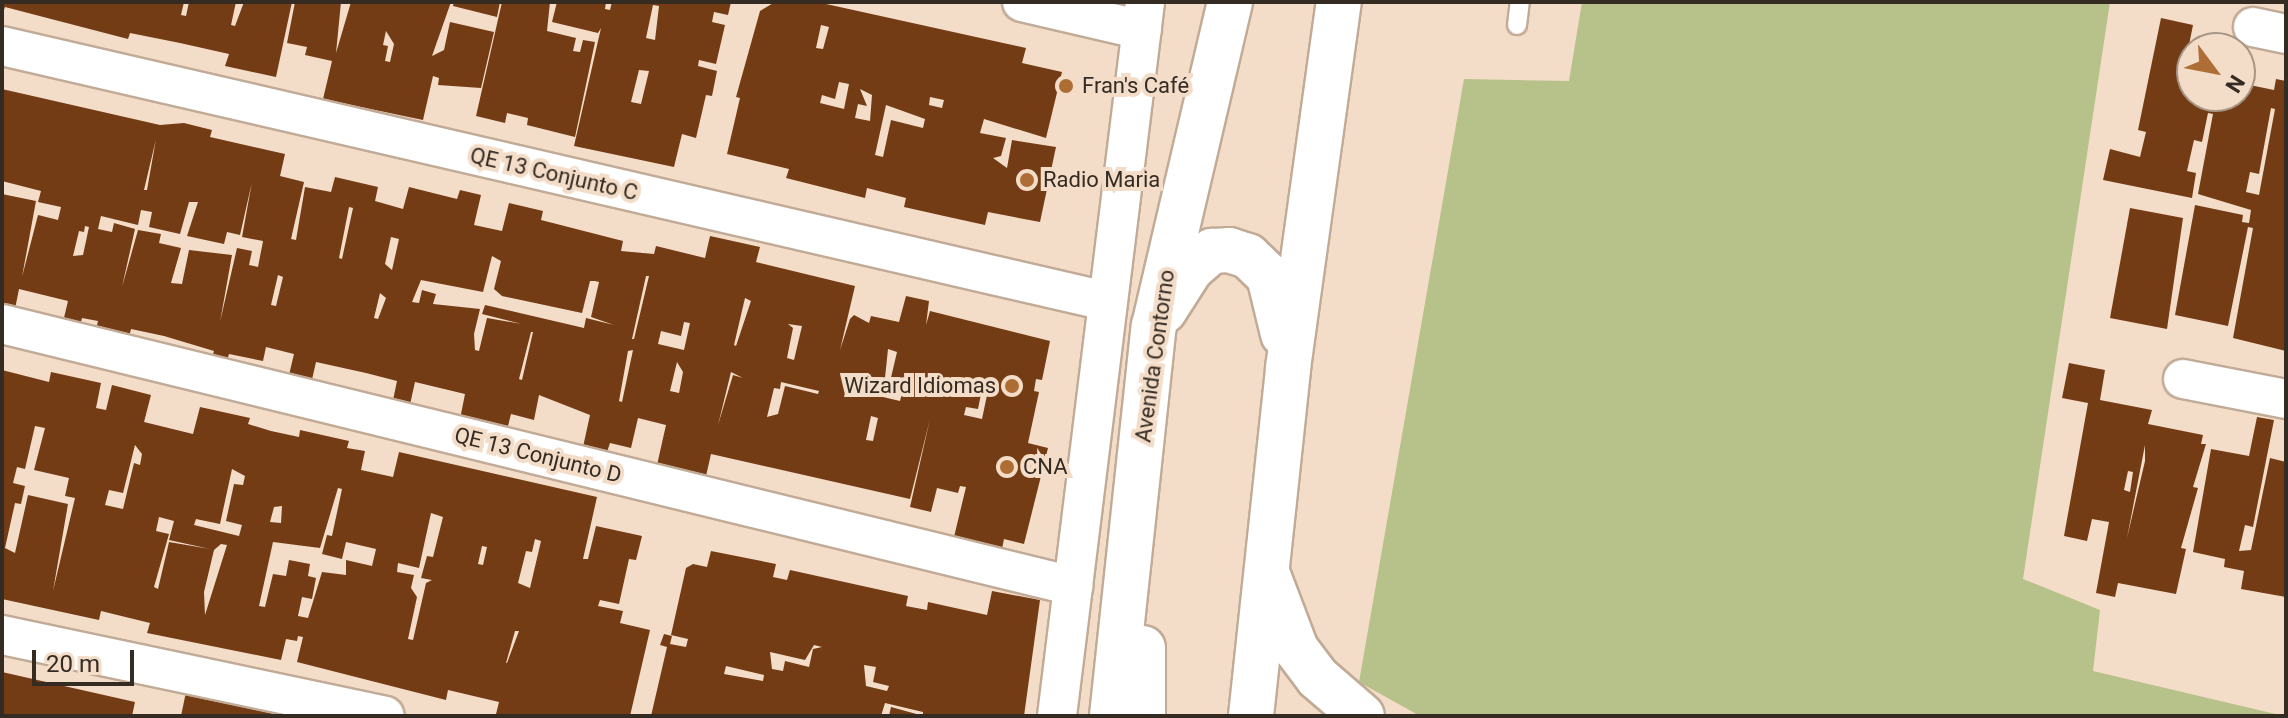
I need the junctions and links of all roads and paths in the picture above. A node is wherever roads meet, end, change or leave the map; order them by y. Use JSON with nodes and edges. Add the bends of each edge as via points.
{"nodes":[{"id":1,"x":1022,"y":2,"type":"edge"},
{"id":2,"x":1230,"y":2,"type":"edge"},
{"id":3,"x":1339,"y":2,"type":"edge"},
{"id":4,"x":1520,"y":2,"type":"edge"},
{"id":5,"x":1143,"y":16,"type":"edge"},
{"id":6,"x":1517,"y":25,"type":"dead end"},
{"id":7,"x":2,"y":46,"type":"edge"},
{"id":8,"x":1106,"y":301,"type":"junction"},
{"id":9,"x":2,"y":324,"type":"edge"},
{"id":10,"x":1154,"y":326,"type":"junction"},
{"id":11,"x":1288,"y":368,"type":"junction"},
{"id":12,"x":2183,"y":379,"type":"dead end"},
{"id":13,"x":2286,"y":399,"type":"edge"},
{"id":14,"x":1264,"y":564,"type":"junction"},
{"id":15,"x":1129,"y":571,"type":"junction"},
{"id":16,"x":1073,"y":586,"type":"junction"},
{"id":17,"x":2,"y":635,"type":"edge"},
{"id":18,"x":385,"y":716,"type":"edge"},
{"id":19,"x":1057,"y":716,"type":"edge"},
{"id":20,"x":1112,"y":716,"type":"edge"},
{"id":21,"x":1143,"y":716,"type":"edge"},
{"id":22,"x":1251,"y":716,"type":"edge"},
{"id":23,"x":1362,"y":716,"type":"edge"}],
"edges":[{"from":1,"to":5,"type":"street"},
{"from":2,"to":10,"type":"main road","name":"Avenida Contorno"},
{"from":3,"to":11,"type":"main road"},
{"from":4,"to":6,"type":"lane"},
{"from":5,"to":8,"type":"street"},
{"from":7,"to":8,"type":"street","name":"QE 13 Conjunto C"},
{"from":8,"to":16,"type":"street"},
{"from":9,"to":16,"type":"street","name":"QE 13 Conjunto D"},
{"from":10,"to":11,"type":"main road","via":[[1191,269],[1212,251],[1229,250],[1248,256],[1269,276],[1279,299]]},
{"from":10,"to":15,"type":"main road","name":"Avenida Contorno"},
{"from":11,"to":14,"type":"main road"},
{"from":12,"to":13,"type":"street"},
{"from":14,"to":22,"type":"main road"},
{"from":14,"to":23,"type":"main road","via":[[1296,649],[1318,678]]},
{"from":15,"to":20,"type":"main road","name":"Avenida Contorno"},
{"from":15,"to":21,"type":"main road","via":[[1142,635]]},
{"from":16,"to":19,"type":"street"},
{"from":17,"to":18,"type":"street"}]}
